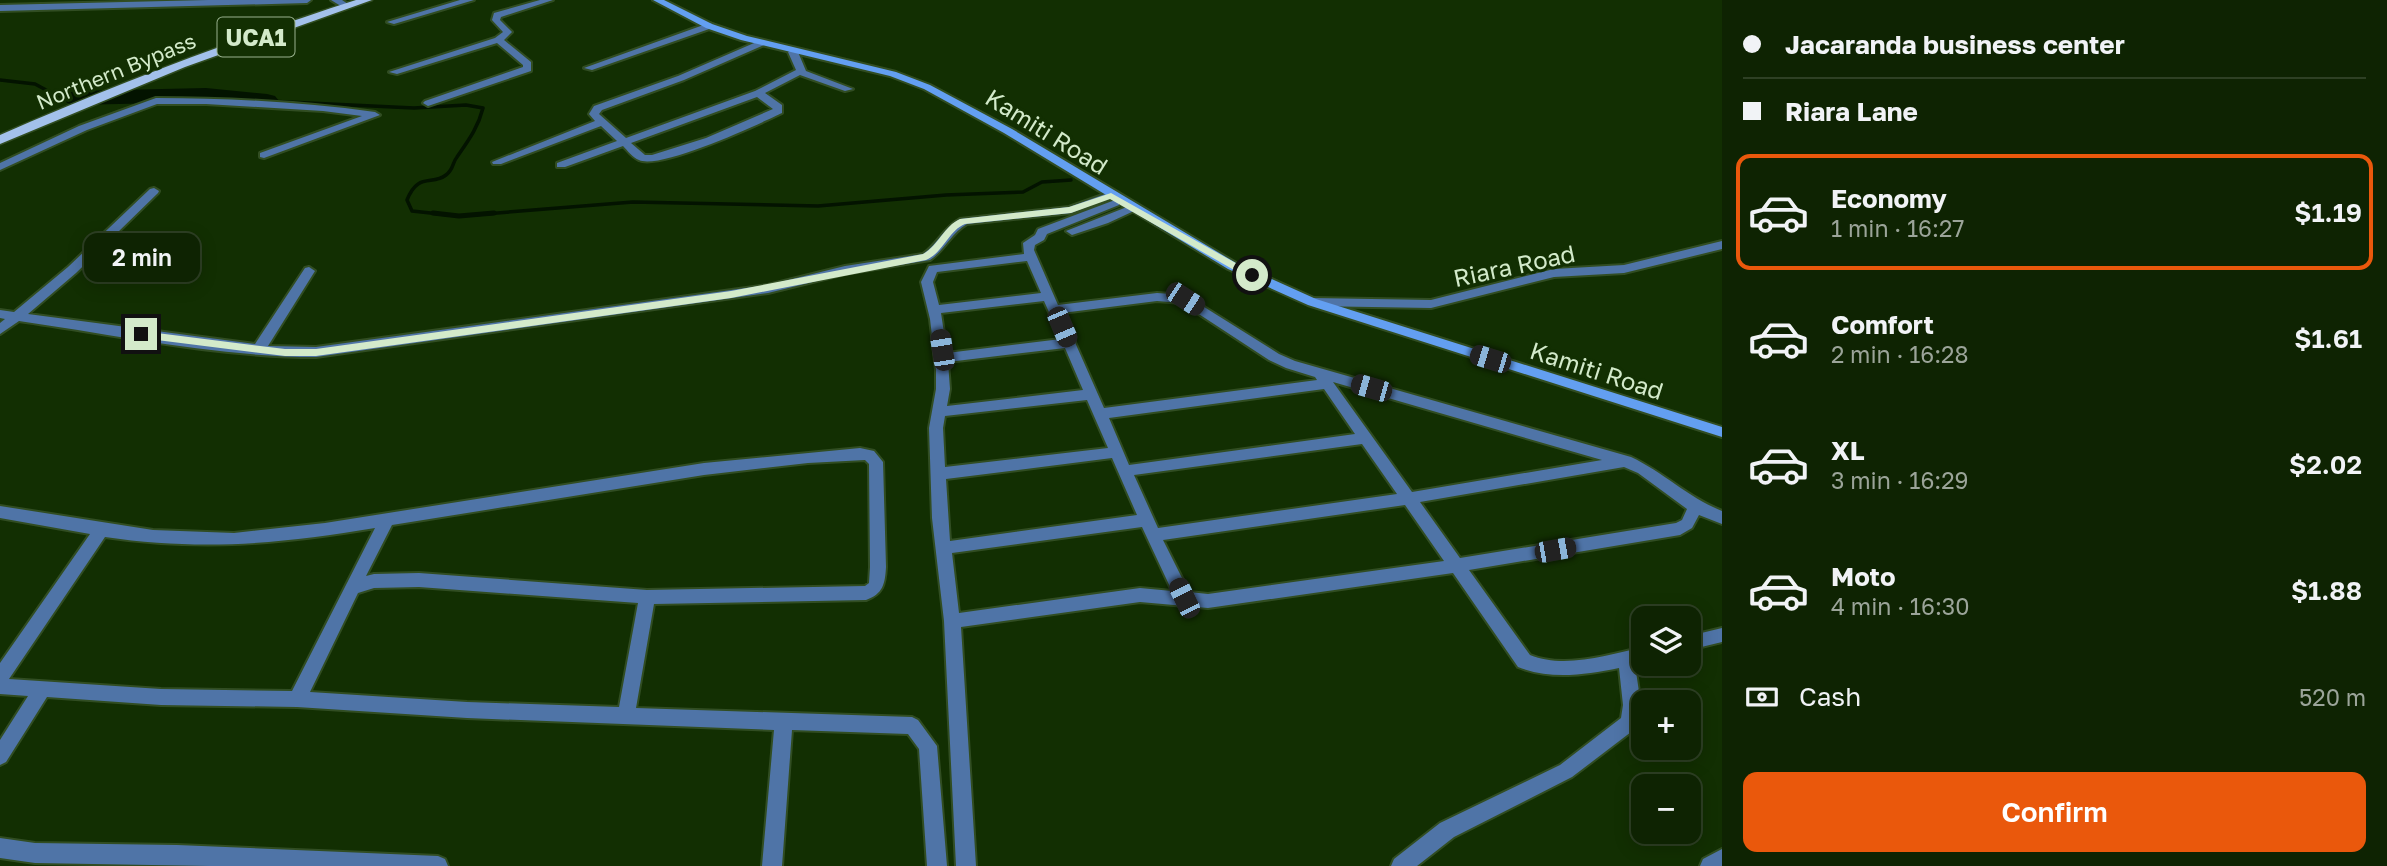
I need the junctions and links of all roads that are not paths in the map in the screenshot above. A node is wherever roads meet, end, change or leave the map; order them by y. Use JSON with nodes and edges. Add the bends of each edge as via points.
{"nodes":[{"id":1,"x":307,"y":0,"type":"edge"},
{"id":2,"x":335,"y":0,"type":"edge"},
{"id":3,"x":367,"y":0,"type":"edge"},
{"id":4,"x":470,"y":0,"type":"edge"},
{"id":5,"x":549,"y":0,"type":"edge"},
{"id":6,"x":657,"y":0,"type":"edge"},
{"id":7,"x":347,"y":6,"type":"junction"},
{"id":8,"x":0,"y":8,"type":"edge"},
{"id":9,"x":391,"y":22,"type":"dead end"},
{"id":10,"x":709,"y":26,"type":"junction"},
{"id":11,"x":498,"y":40,"type":"junction"},
{"id":12,"x":761,"y":43,"type":"junction"},
{"id":13,"x":793,"y":52,"type":"junction"},
{"id":14,"x":589,"y":68,"type":"dead end"},
{"id":15,"x":394,"y":72,"type":"dead end"},
{"id":16,"x":800,"y":72,"type":"junction"},
{"id":17,"x":848,"y":89,"type":"dead end"},
{"id":18,"x":758,"y":93,"type":"junction"},
{"id":19,"x":428,"y":103,"type":"dead end"},
{"id":20,"x":601,"y":122,"type":"junction"},
{"id":21,"x":0,"y":140,"type":"edge"},
{"id":22,"x":625,"y":143,"type":"junction"},
{"id":23,"x":264,"y":155,"type":"dead end"},
{"id":24,"x":496,"y":162,"type":"dead end"},
{"id":25,"x":561,"y":165,"type":"dead end"},
{"id":26,"x":0,"y":167,"type":"edge"},
{"id":27,"x":154,"y":191,"type":"dead end"},
{"id":28,"x":1115,"y":198,"type":"junction"},
{"id":29,"x":1132,"y":208,"type":"junction"},
{"id":30,"x":1040,"y":237,"type":"junction"},
{"id":31,"x":1722,"y":245,"type":"edge"},
{"id":32,"x":1031,"y":257,"type":"junction"},
{"id":33,"x":309,"y":271,"type":"dead end"},
{"id":34,"x":1049,"y":296,"type":"junction"},
{"id":35,"x":1312,"y":302,"type":"junction"},
{"id":36,"x":934,"y":310,"type":"junction"},
{"id":37,"x":1055,"y":310,"type":"junction"},
{"id":38,"x":0,"y":314,"type":"edge"},
{"id":39,"x":16,"y":317,"type":"junction"},
{"id":40,"x":0,"y":330,"type":"edge"},
{"id":41,"x":1069,"y":343,"type":"junction"},
{"id":42,"x":259,"y":349,"type":"junction"},
{"id":43,"x":942,"y":358,"type":"junction"},
{"id":44,"x":1324,"y":379,"type":"junction"},
{"id":45,"x":1092,"y":394,"type":"junction"},
{"id":46,"x":939,"y":412,"type":"junction"},
{"id":47,"x":1100,"y":414,"type":"junction"},
{"id":48,"x":1722,"y":432,"type":"edge"},
{"id":49,"x":1366,"y":438,"type":"junction"},
{"id":50,"x":1117,"y":452,"type":"junction"},
{"id":51,"x":1626,"y":461,"type":"junction"},
{"id":52,"x":1125,"y":471,"type":"junction"},
{"id":53,"x":939,"y":474,"type":"junction"},
{"id":54,"x":1410,"y":498,"type":"junction"},
{"id":55,"x":1696,"y":508,"type":"junction"},
{"id":56,"x":0,"y":512,"type":"edge"},
{"id":57,"x":1722,"y":518,"type":"edge"},
{"id":58,"x":387,"y":519,"type":"junction"},
{"id":59,"x":1150,"y":528,"type":"junction"},
{"id":60,"x":100,"y":532,"type":"junction"},
{"id":61,"x":944,"y":548,"type":"junction"},
{"id":62,"x":1455,"y":566,"type":"junction"},
{"id":63,"x":354,"y":587,"type":"junction"},
{"id":64,"x":646,"y":597,"type":"junction"},
{"id":65,"x":1184,"y":598,"type":"junction"},
{"id":66,"x":951,"y":621,"type":"junction"},
{"id":67,"x":1722,"y":635,"type":"edge"},
{"id":68,"x":1701,"y":640,"type":"edge"},
{"id":69,"x":1631,"y":658,"type":"edge"},
{"id":70,"x":1634,"y":676,"type":"edge"},
{"id":71,"x":0,"y":677,"type":"edge"},
{"id":72,"x":0,"y":685,"type":"edge"},
{"id":73,"x":42,"y":689,"type":"junction"},
{"id":74,"x":297,"y":699,"type":"junction"},
{"id":75,"x":626,"y":714,"type":"junction"},
{"id":76,"x":784,"y":720,"type":"junction"},
{"id":77,"x":0,"y":757,"type":"edge"},
{"id":78,"x":0,"y":848,"type":"edge"},
{"id":79,"x":1722,"y":859,"type":"edge"},
{"id":80,"x":31,"y":860,"type":"edge"},
{"id":81,"x":438,"y":866,"type":"edge"},
{"id":82,"x":772,"y":866,"type":"edge"},
{"id":83,"x":937,"y":866,"type":"edge"},
{"id":84,"x":966,"y":866,"type":"edge"},
{"id":85,"x":1401,"y":866,"type":"edge"},
{"id":86,"x":1710,"y":866,"type":"edge"}],
"edges":[{"from":1,"to":8,"type":"street"},
{"from":2,"to":7,"type":"street"},
{"from":3,"to":7,"type":"main road","name":"Northern Bypass","number":"UCA1"},
{"from":4,"to":9,"type":"street"},
{"from":5,"to":11,"type":"street","via":[[497,15],[496,20],[508,32]]},
{"from":6,"to":10,"type":"main road","name":"Kamiti Road"},
{"from":7,"to":21,"type":"main road","name":"Northern Bypass","number":"UCA1","via":[[148,78]]},
{"from":10,"to":12,"type":"main road","name":"Kamiti Road"},
{"from":10,"to":14,"type":"street"},
{"from":11,"to":15,"type":"street"},
{"from":11,"to":19,"type":"street","via":[[528,64],[528,69]]},
{"from":12,"to":13,"type":"main road","name":"Kamiti Road"},
{"from":12,"to":20,"type":"street","via":[[598,108],[594,114]]},
{"from":13,"to":16,"type":"street"},
{"from":13,"to":28,"type":"main road","name":"Kamiti Road","via":[[893,74],[928,87]]},
{"from":16,"to":17,"type":"street"},
{"from":16,"to":18,"type":"street"},
{"from":18,"to":22,"type":"street"},
{"from":18,"to":22,"type":"street","via":[[779,107],[778,111],[653,159],[642,158]]},
{"from":20,"to":22,"type":"street"},
{"from":20,"to":24,"type":"street"},
{"from":22,"to":25,"type":"street"},
{"from":23,"to":26,"type":"street","via":[[374,114],[156,101],[83,128]]},
{"from":27,"to":39,"type":"street"},
{"from":28,"to":29,"type":"main road","name":"Kamiti Road"},
{"from":28,"to":30,"type":"street","via":[[1097,212],[1042,232]]},
{"from":28,"to":42,"type":"street","via":[[1071,210],[964,221],[955,224],[926,257],[834,272],[768,289],[316,352]]},
{"from":29,"to":30,"type":"street","via":[[1104,221]]},
{"from":29,"to":35,"type":"main road","name":"Kamiti Road","via":[[1232,266]]},
{"from":30,"to":32,"type":"street","via":[[1029,243]]},
{"from":31,"to":35,"type":"street","name":"Riara Road","via":[[1624,269],[1554,273],[1432,304]]},
{"from":32,"to":34,"type":"street"},
{"from":32,"to":36,"type":"street","via":[[933,269],[927,282]]},
{"from":33,"to":42,"type":"street"},
{"from":34,"to":36,"type":"street"},
{"from":34,"to":37,"type":"street"},
{"from":35,"to":48,"type":"main road","name":"Kamiti Road"},
{"from":36,"to":43,"type":"street"},
{"from":37,"to":41,"type":"street"},
{"from":37,"to":44,"type":"street","via":[[1157,297],[1185,299],[1274,357]]},
{"from":38,"to":39,"type":"street"},
{"from":39,"to":40,"type":"street"},
{"from":39,"to":42,"type":"street"},
{"from":41,"to":43,"type":"street"},
{"from":41,"to":45,"type":"street"},
{"from":43,"to":46,"type":"street"},
{"from":44,"to":47,"type":"street"},
{"from":44,"to":49,"type":"street"},
{"from":44,"to":51,"type":"street"},
{"from":45,"to":46,"type":"street"},
{"from":45,"to":47,"type":"street"},
{"from":46,"to":53,"type":"street"},
{"from":47,"to":50,"type":"street"},
{"from":49,"to":52,"type":"street"},
{"from":49,"to":54,"type":"street"},
{"from":50,"to":52,"type":"street"},
{"from":50,"to":53,"type":"street"},
{"from":51,"to":54,"type":"street"},
{"from":51,"to":55,"type":"street"},
{"from":52,"to":59,"type":"street"},
{"from":53,"to":61,"type":"street"},
{"from":54,"to":59,"type":"street"},
{"from":54,"to":62,"type":"street"},
{"from":55,"to":57,"type":"street"},
{"from":55,"to":62,"type":"street","via":[[1680,529]]},
{"from":56,"to":60,"type":"street"},
{"from":58,"to":60,"type":"street","via":[[216,540]]},
{"from":58,"to":63,"type":"street"},
{"from":58,"to":64,"type":"street","via":[[772,459],[869,454],[876,462],[878,567],[872,592]]},
{"from":59,"to":61,"type":"street"},
{"from":59,"to":65,"type":"street"},
{"from":60,"to":71,"type":"street"},
{"from":61,"to":66,"type":"street"},
{"from":62,"to":65,"type":"street","via":[[1208,601]]},
{"from":62,"to":69,"type":"street","via":[[1516,653],[1532,666],[1586,665]]},
{"from":63,"to":64,"type":"street","via":[[419,580]]},
{"from":63,"to":74,"type":"street"},
{"from":64,"to":75,"type":"street"},
{"from":65,"to":66,"type":"street","via":[[1107,598]]},
{"from":66,"to":84,"type":"street"},
{"from":67,"to":68,"type":"street"},
{"from":70,"to":85,"type":"street","via":[[1629,723],[1566,771],[1447,830]]},
{"from":72,"to":73,"type":"street"},
{"from":73,"to":74,"type":"street"},
{"from":73,"to":77,"type":"street"},
{"from":74,"to":75,"type":"street"},
{"from":75,"to":76,"type":"street"},
{"from":76,"to":82,"type":"street"},
{"from":76,"to":83,"type":"street","via":[[912,726],[928,746]]},
{"from":78,"to":80,"type":"street"},
{"from":79,"to":86,"type":"street"},
{"from":80,"to":81,"type":"street","via":[[177,855]]}]}
